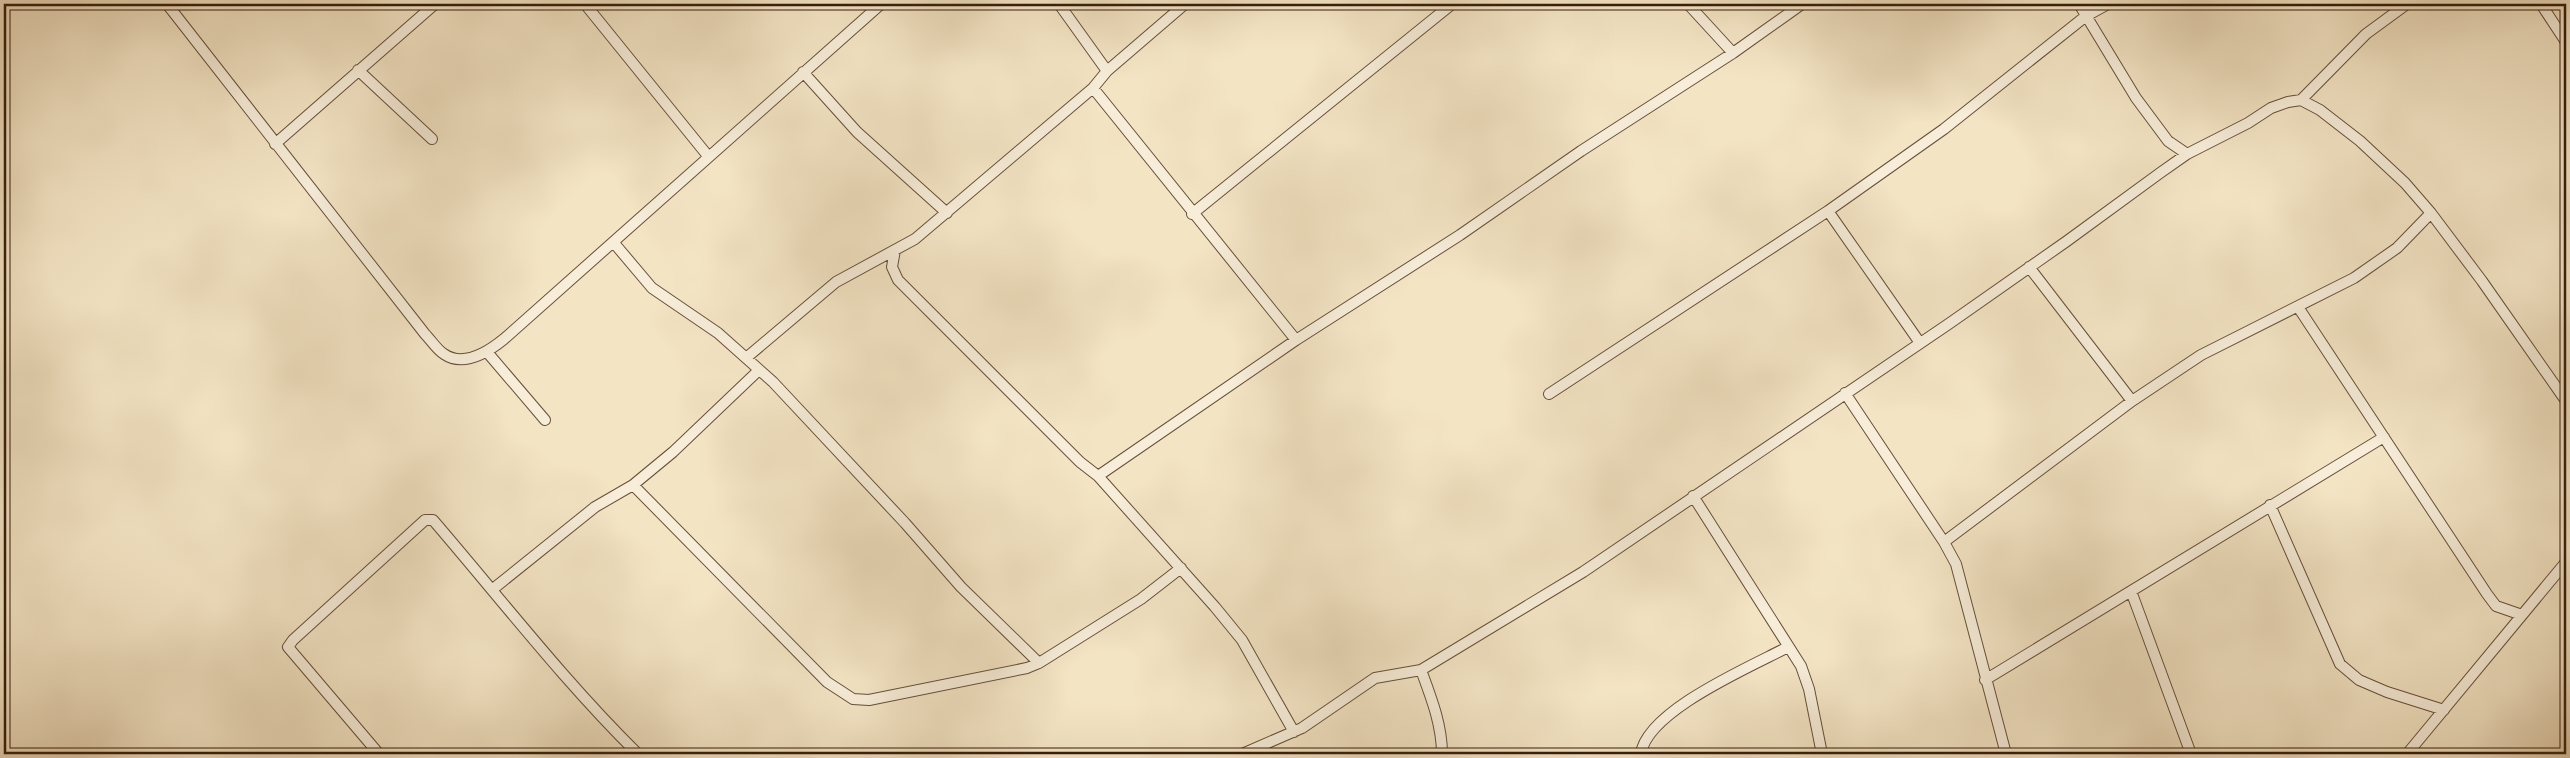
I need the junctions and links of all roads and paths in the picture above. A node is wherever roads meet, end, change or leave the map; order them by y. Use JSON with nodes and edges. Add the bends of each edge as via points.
{"nodes":[{"id":1,"x":167,"y":4,"type":"edge"},
{"id":2,"x":435,"y":4,"type":"edge"},
{"id":3,"x":585,"y":4,"type":"edge"},
{"id":4,"x":881,"y":4,"type":"edge"},
{"id":5,"x":1058,"y":4,"type":"edge"},
{"id":6,"x":1184,"y":4,"type":"edge"},
{"id":7,"x":1452,"y":4,"type":"edge"},
{"id":8,"x":1688,"y":4,"type":"edge"},
{"id":9,"x":1802,"y":4,"type":"edge"},
{"id":10,"x":2079,"y":4,"type":"edge"},
{"id":11,"x":2108,"y":4,"type":"edge"},
{"id":12,"x":2406,"y":4,"type":"edge"},
{"id":13,"x":2541,"y":4,"type":"edge"},
{"id":14,"x":2086,"y":16,"type":"junction"},
{"id":15,"x":2566,"y":42,"type":"edge"},
{"id":16,"x":1733,"y":53,"type":"junction"},
{"id":17,"x":358,"y":70,"type":"junction"},
{"id":18,"x":1107,"y":71,"type":"junction"},
{"id":19,"x":803,"y":72,"type":"junction"},
{"id":20,"x":1093,"y":88,"type":"junction"},
{"id":21,"x":2300,"y":100,"type":"junction"},
{"id":22,"x":432,"y":138,"type":"dead end"},
{"id":23,"x":275,"y":144,"type":"junction"},
{"id":24,"x":2187,"y":154,"type":"junction"},
{"id":25,"x":708,"y":156,"type":"junction"},
{"id":26,"x":1828,"y":211,"type":"junction"},
{"id":27,"x":2431,"y":213,"type":"junction"},
{"id":28,"x":947,"y":214,"type":"junction"},
{"id":29,"x":1192,"y":214,"type":"junction"},
{"id":30,"x":614,"y":243,"type":"junction"},
{"id":31,"x":895,"y":250,"type":"junction"},
{"id":32,"x":2030,"y":267,"type":"junction"},
{"id":33,"x":2298,"y":308,"type":"junction"},
{"id":34,"x":1296,"y":340,"type":"junction"},
{"id":35,"x":1920,"y":343,"type":"junction"},
{"id":36,"x":487,"y":352,"type":"junction"},
{"id":37,"x":746,"y":358,"type":"junction"},
{"id":38,"x":760,"y":370,"type":"junction"},
{"id":39,"x":1845,"y":393,"type":"junction"},
{"id":40,"x":1549,"y":394,"type":"dead end"},
{"id":41,"x":2132,"y":400,"type":"junction"},
{"id":42,"x":2566,"y":401,"type":"edge"},
{"id":43,"x":545,"y":420,"type":"dead end"},
{"id":44,"x":2384,"y":437,"type":"junction"},
{"id":45,"x":1098,"y":476,"type":"junction"},
{"id":46,"x":633,"y":485,"type":"junction"},
{"id":47,"x":1693,"y":496,"type":"junction"},
{"id":48,"x":2270,"y":505,"type":"junction"},
{"id":49,"x":1944,"y":542,"type":"junction"},
{"id":50,"x":2566,"y":562,"type":"edge"},
{"id":51,"x":1181,"y":568,"type":"junction"},
{"id":52,"x":492,"y":589,"type":"junction"},
{"id":53,"x":2131,"y":592,"type":"junction"},
{"id":54,"x":2522,"y":615,"type":"junction"},
{"id":55,"x":1788,"y":647,"type":"junction"},
{"id":56,"x":1039,"y":663,"type":"junction"},
{"id":57,"x":1421,"y":670,"type":"junction"},
{"id":58,"x":1985,"y":680,"type":"junction"},
{"id":59,"x":2444,"y":710,"type":"junction"},
{"id":60,"x":1294,"y":732,"type":"junction"},
{"id":61,"x":379,"y":754,"type":"edge"},
{"id":62,"x":638,"y":754,"type":"edge"},
{"id":63,"x":1242,"y":754,"type":"edge"},
{"id":64,"x":1442,"y":754,"type":"edge"},
{"id":65,"x":1642,"y":754,"type":"edge"},
{"id":66,"x":1822,"y":754,"type":"edge"},
{"id":67,"x":2006,"y":754,"type":"edge"},
{"id":68,"x":2191,"y":754,"type":"edge"},
{"id":69,"x":2407,"y":754,"type":"edge"}],
"edges":[{"from":1,"to":23,"type":"street"},
{"from":2,"to":17,"type":"street"},
{"from":3,"to":25,"type":"street"},
{"from":4,"to":19,"type":"street"},
{"from":5,"to":18,"type":"street"},
{"from":6,"to":18,"type":"street"},
{"from":7,"to":29,"type":"street"},
{"from":8,"to":16,"type":"street"},
{"from":9,"to":16,"type":"street"},
{"from":10,"to":14,"type":"street"},
{"from":11,"to":14,"type":"street"},
{"from":12,"to":21,"type":"street","via":[[2366,34]]},
{"from":13,"to":15,"type":"street"},
{"from":14,"to":24,"type":"street","via":[[2136,98],[2168,142]]},
{"from":14,"to":26,"type":"street","via":[[1944,129]]},
{"from":16,"to":34,"type":"street"},
{"from":17,"to":22,"type":"street"},
{"from":17,"to":23,"type":"street"},
{"from":18,"to":20,"type":"street"},
{"from":19,"to":25,"type":"street"},
{"from":19,"to":28,"type":"street","via":[[857,132]]},
{"from":20,"to":28,"type":"street"},
{"from":20,"to":29,"type":"street"},
{"from":21,"to":24,"type":"street","via":[[2271,108]]},
{"from":21,"to":27,"type":"street","via":[[2320,110],[2360,141],[2405,183]]},
{"from":23,"to":36,"type":"street","via":[[444,355],[467,360]]},
{"from":24,"to":32,"type":"street"},
{"from":25,"to":30,"type":"street"},
{"from":26,"to":35,"type":"street"},
{"from":26,"to":40,"type":"street"},
{"from":27,"to":33,"type":"street","via":[[2397,248],[2354,278]]},
{"from":27,"to":42,"type":"street"},
{"from":28,"to":31,"type":"street"},
{"from":29,"to":34,"type":"street"},
{"from":30,"to":36,"type":"street"},
{"from":30,"to":37,"type":"street","via":[[652,288],[718,334]]},
{"from":31,"to":37,"type":"street","via":[[836,282]]},
{"from":31,"to":45,"type":"street","via":[[892,266],[898,280],[1080,462]]},
{"from":32,"to":35,"type":"street"},
{"from":32,"to":41,"type":"street"},
{"from":33,"to":41,"type":"street","via":[[2201,355]]},
{"from":33,"to":44,"type":"street"},
{"from":34,"to":45,"type":"street"},
{"from":35,"to":39,"type":"street"},
{"from":36,"to":43,"type":"street"},
{"from":37,"to":38,"type":"street"},
{"from":38,"to":46,"type":"street"},
{"from":38,"to":56,"type":"street","via":[[962,587]]},
{"from":39,"to":47,"type":"street"},
{"from":39,"to":49,"type":"street"},
{"from":41,"to":49,"type":"street"},
{"from":44,"to":48,"type":"street"},
{"from":44,"to":54,"type":"street","via":[[2496,606]]},
{"from":45,"to":51,"type":"street"},
{"from":46,"to":52,"type":"street","via":[[594,506]]},
{"from":46,"to":56,"type":"street","via":[[827,682],[853,699],[869,700]]},
{"from":47,"to":55,"type":"street"},
{"from":47,"to":57,"type":"street","via":[[1583,572]]},
{"from":48,"to":53,"type":"street"},
{"from":48,"to":59,"type":"street","via":[[2340,664],[2359,680]]},
{"from":49,"to":58,"type":"street","via":[[1963,587]]},
{"from":50,"to":54,"type":"street"},
{"from":51,"to":56,"type":"street","via":[[1141,599]]},
{"from":51,"to":60,"type":"street","via":[[1242,640]]},
{"from":52,"to":61,"type":"street","via":[[433,520],[425,520],[288,647]]},
{"from":52,"to":62,"type":"street","via":[[540,650]]},
{"from":53,"to":58,"type":"street"},
{"from":53,"to":68,"type":"street"},
{"from":54,"to":59,"type":"street"},
{"from":55,"to":65,"type":"street","via":[[1673,710],[1642,745]]},
{"from":55,"to":66,"type":"street","via":[[1810,688]]},
{"from":57,"to":60,"type":"street","via":[[1375,678]]},
{"from":57,"to":64,"type":"street","via":[[1434,708]]},
{"from":58,"to":67,"type":"street"},
{"from":59,"to":69,"type":"street"},
{"from":60,"to":63,"type":"street"}]}
